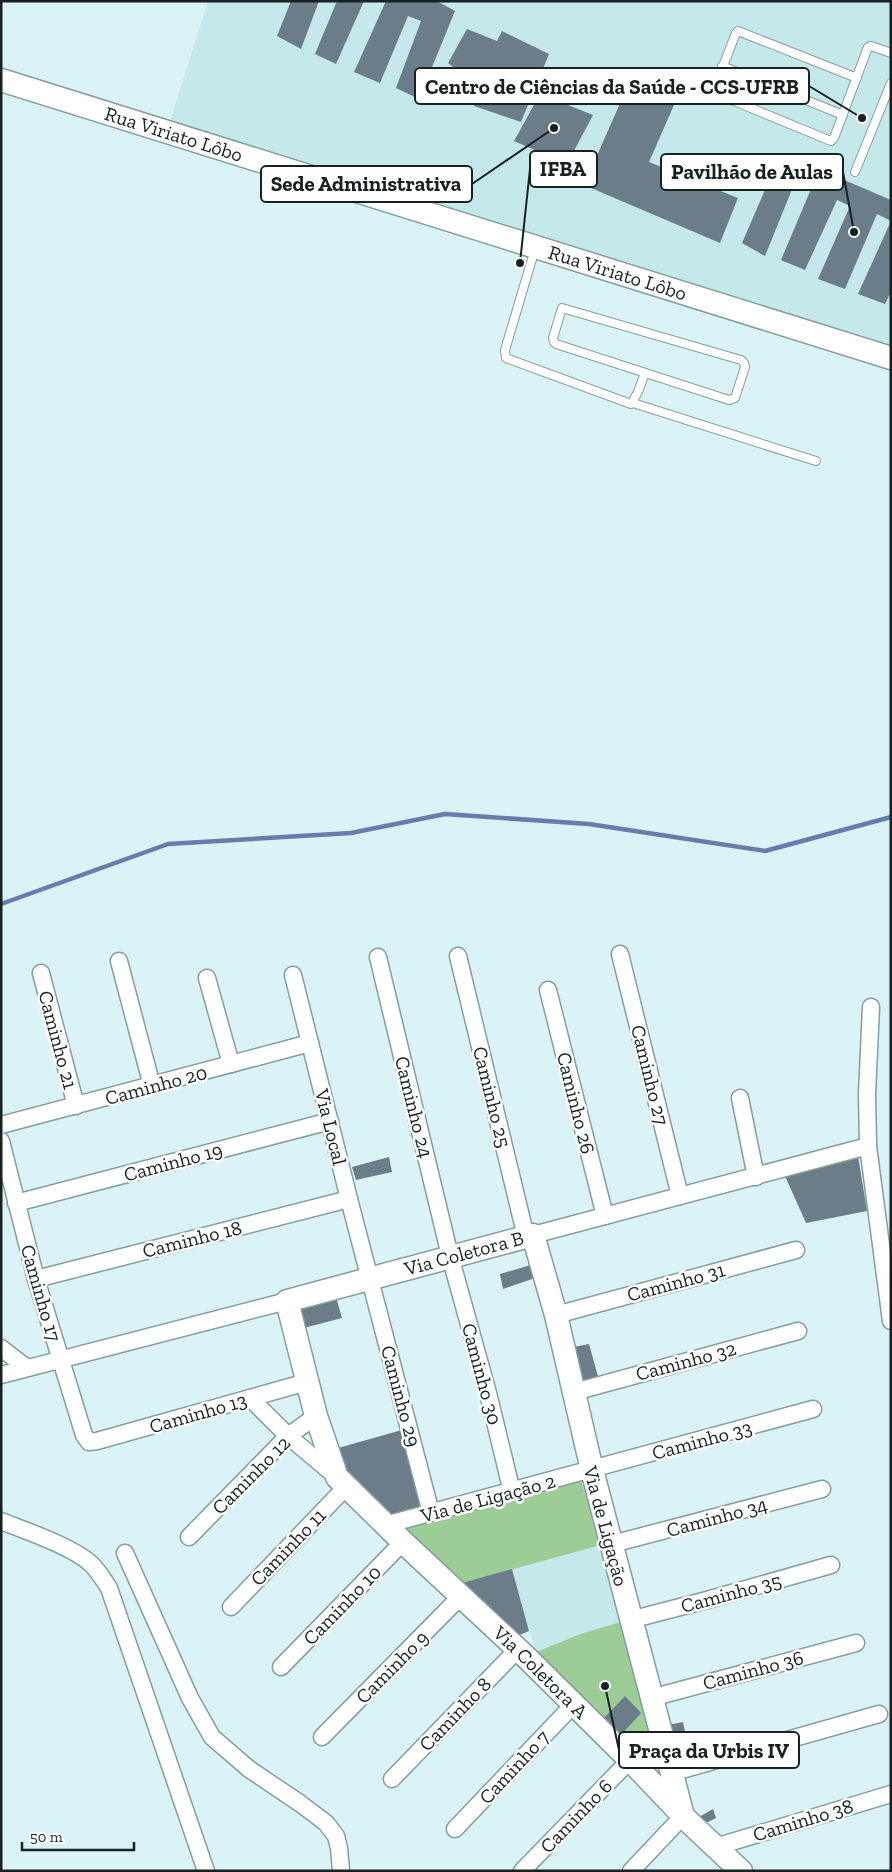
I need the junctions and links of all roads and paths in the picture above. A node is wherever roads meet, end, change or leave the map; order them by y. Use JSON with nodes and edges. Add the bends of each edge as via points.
{"nodes":[{"id":1,"x":891,"y":54,"type":"edge"},
{"id":2,"x":722,"y":66,"type":"junction"},
{"id":3,"x":856,"y":78,"type":"junction"},
{"id":4,"x":1,"y":80,"type":"edge"},
{"id":5,"x":891,"y":83,"type":"edge"},
{"id":6,"x":843,"y":115,"type":"junction"},
{"id":7,"x":855,"y":172,"type":"dead end"},
{"id":8,"x":536,"y":247,"type":"junction"},
{"id":9,"x":891,"y":358,"type":"edge"},
{"id":10,"x":645,"y":373,"type":"junction"},
{"id":11,"x":633,"y":403,"type":"junction"},
{"id":12,"x":816,"y":461,"type":"dead end"},
{"id":13,"x":620,"y":954,"type":"dead end"},
{"id":14,"x":458,"y":956,"type":"dead end"},
{"id":15,"x":378,"y":957,"type":"dead end"},
{"id":16,"x":119,"y":961,"type":"dead end"},
{"id":17,"x":41,"y":973,"type":"dead end"},
{"id":18,"x":293,"y":976,"type":"dead end"},
{"id":19,"x":207,"y":978,"type":"dead end"},
{"id":20,"x":548,"y":990,"type":"dead end"},
{"id":21,"x":871,"y":1007,"type":"dead end"},
{"id":22,"x":310,"y":1043,"type":"junction"},
{"id":23,"x":231,"y":1064,"type":"junction"},
{"id":24,"x":152,"y":1086,"type":"junction"},
{"id":25,"x":740,"y":1098,"type":"dead end"},
{"id":26,"x":76,"y":1106,"type":"junction"},
{"id":27,"x":330,"y":1121,"type":"junction"},
{"id":28,"x":1,"y":1125,"type":"edge"},
{"id":29,"x":1,"y":1141,"type":"edge"},
{"id":30,"x":868,"y":1146,"type":"junction"},
{"id":31,"x":756,"y":1177,"type":"junction"},
{"id":32,"x":680,"y":1196,"type":"junction"},
{"id":33,"x":349,"y":1199,"type":"junction"},
{"id":34,"x":16,"y":1203,"type":"junction"},
{"id":35,"x":605,"y":1216,"type":"junction"},
{"id":36,"x":529,"y":1236,"type":"junction"},
{"id":37,"x":796,"y":1250,"type":"dead end"},
{"id":38,"x":450,"y":1256,"type":"junction"},
{"id":39,"x":36,"y":1279,"type":"junction"},
{"id":40,"x":370,"y":1279,"type":"junction"},
{"id":41,"x":287,"y":1301,"type":"junction"},
{"id":42,"x":556,"y":1315,"type":"junction"},
{"id":43,"x":891,"y":1320,"type":"edge"},
{"id":44,"x":798,"y":1331,"type":"dead end"},
{"id":45,"x":1,"y":1348,"type":"edge"},
{"id":46,"x":60,"y":1360,"type":"junction"},
{"id":47,"x":27,"y":1368,"type":"junction"},
{"id":48,"x":1,"y":1375,"type":"edge"},
{"id":49,"x":306,"y":1382,"type":"junction"},
{"id":50,"x":574,"y":1392,"type":"junction"},
{"id":51,"x":250,"y":1398,"type":"junction"},
{"id":52,"x":813,"y":1410,"type":"dead end"},
{"id":53,"x":316,"y":1416,"type":"junction"},
{"id":54,"x":288,"y":1436,"type":"junction"},
{"id":55,"x":89,"y":1442,"type":"joint"},
{"id":56,"x":592,"y":1470,"type":"junction"},
{"id":57,"x":341,"y":1482,"type":"junction"},
{"id":58,"x":822,"y":1489,"type":"dead end"},
{"id":59,"x":512,"y":1492,"type":"junction"},
{"id":60,"x":431,"y":1513,"type":"junction"},
{"id":61,"x":1,"y":1521,"type":"edge"},
{"id":62,"x":385,"y":1525,"type":"junction"},
{"id":63,"x":189,"y":1537,"type":"dead end"},
{"id":64,"x":402,"y":1542,"type":"junction"},
{"id":65,"x":612,"y":1544,"type":"junction"},
{"id":66,"x":125,"y":1552,"type":"dead end"},
{"id":67,"x":831,"y":1565,"type":"dead end"},
{"id":68,"x":461,"y":1596,"type":"junction"},
{"id":69,"x":230,"y":1607,"type":"dead end"},
{"id":70,"x":630,"y":1620,"type":"junction"},
{"id":71,"x":856,"y":1643,"type":"dead end"},
{"id":72,"x":518,"y":1649,"type":"junction"},
{"id":73,"x":281,"y":1667,"type":"dead end"},
{"id":74,"x":650,"y":1698,"type":"junction"},
{"id":75,"x":574,"y":1704,"type":"junction"},
{"id":76,"x":879,"y":1714,"type":"dead end"},
{"id":77,"x":322,"y":1737,"type":"dead end"},
{"id":78,"x":630,"y":1760,"type":"junction"},
{"id":79,"x":671,"y":1773,"type":"junction"},
{"id":80,"x":392,"y":1778,"type":"dead end"},
{"id":81,"x":891,"y":1794,"type":"edge"},
{"id":82,"x":683,"y":1816,"type":"junction"},
{"id":83,"x":455,"y":1829,"type":"dead end"},
{"id":84,"x":715,"y":1847,"type":"junction"},
{"id":85,"x":206,"y":1871,"type":"edge"},
{"id":86,"x":340,"y":1871,"type":"edge"},
{"id":87,"x":522,"y":1871,"type":"edge"},
{"id":88,"x":631,"y":1871,"type":"edge"},
{"id":89,"x":741,"y":1871,"type":"edge"}],
"edges":[{"from":1,"to":3,"type":"lane","via":[[868,47]]},
{"from":2,"to":3,"type":"lane","via":[[738,31]]},
{"from":2,"to":6,"type":"lane"},
{"from":2,"to":6,"type":"lane","via":[[714,88],[717,94],[830,141]]},
{"from":3,"to":6,"type":"lane"},
{"from":4,"to":8,"type":"street","name":"Rua Viriato Lôbo"},
{"from":5,"to":7,"type":"lane"},
{"from":8,"to":9,"type":"street","name":"Rua Viriato Lôbo"},
{"from":8,"to":11,"type":"lane","via":[[505,350],[506,358]]},
{"from":10,"to":10,"type":"lane","via":[[554,343],[562,308],[741,360],[745,365],[736,398],[732,400]]},
{"from":10,"to":11,"type":"lane"},
{"from":11,"to":12,"type":"lane"},
{"from":13,"to":32,"type":"street","name":"Caminho 27"},
{"from":14,"to":36,"type":"street","name":"Caminho 25"},
{"from":15,"to":38,"type":"street","name":"Caminho 24"},
{"from":16,"to":24,"type":"street"},
{"from":17,"to":26,"type":"street","name":"Caminho 21"},
{"from":18,"to":22,"type":"street","name":"Via Local"},
{"from":19,"to":23,"type":"street"},
{"from":20,"to":35,"type":"street","name":"Caminho 26"},
{"from":21,"to":30,"type":"street","via":[[866,1094]]},
{"from":22,"to":23,"type":"street","name":"Caminho 20"},
{"from":22,"to":27,"type":"street","name":"Via Local"},
{"from":23,"to":24,"type":"street","name":"Caminho 20"},
{"from":24,"to":26,"type":"street","name":"Caminho 20"},
{"from":25,"to":31,"type":"street"},
{"from":26,"to":28,"type":"street","name":"Caminho 20"},
{"from":27,"to":33,"type":"street","name":"Via Local"},
{"from":27,"to":34,"type":"street","name":"Caminho 19"},
{"from":29,"to":34,"type":"street","name":"Caminho 17"},
{"from":30,"to":31,"type":"street","name":"Via Coletora B"},
{"from":30,"to":43,"type":"street"},
{"from":31,"to":32,"type":"street","name":"Via Coletora B"},
{"from":32,"to":35,"type":"street","name":"Via Coletora B"},
{"from":33,"to":39,"type":"street","name":"Caminho 18"},
{"from":33,"to":40,"type":"street","name":"Via Local"},
{"from":34,"to":39,"type":"street","name":"Caminho 17"},
{"from":35,"to":36,"type":"street","name":"Via Coletora B"},
{"from":36,"to":38,"type":"street","name":"Via Coletora B"},
{"from":36,"to":42,"type":"street","name":"Via de Ligação"},
{"from":37,"to":42,"type":"street","name":"Caminho 31"},
{"from":38,"to":40,"type":"street","name":"Via Coletora B"},
{"from":38,"to":59,"type":"street","name":"Caminho 30"},
{"from":39,"to":46,"type":"street","name":"Caminho 17"},
{"from":40,"to":41,"type":"street","name":"Via Coletora B"},
{"from":40,"to":60,"type":"street","name":"Caminho 29"},
{"from":41,"to":46,"type":"street","name":"Via Coletora B"},
{"from":41,"to":49,"type":"street","name":"Via Coletora A"},
{"from":42,"to":50,"type":"street","name":"Via de Ligação"},
{"from":44,"to":50,"type":"street","name":"Caminho 32"},
{"from":45,"to":47,"type":"street"},
{"from":46,"to":47,"type":"street","name":"Via Coletora B"},
{"from":46,"to":55,"type":"street","name":"Caminho 17"},
{"from":47,"to":48,"type":"street","name":"Via Coletora B"},
{"from":49,"to":51,"type":"street","name":"Caminho 13"},
{"from":49,"to":53,"type":"street","name":"Via Coletora A"},
{"from":50,"to":56,"type":"street","name":"Via de Ligação"},
{"from":51,"to":54,"type":"street","name":"Via Coletora A"},
{"from":51,"to":55,"type":"street","name":"Caminho 13"},
{"from":52,"to":56,"type":"street","name":"Caminho 33"},
{"from":53,"to":54,"type":"street","name":"Caminho 12"},
{"from":53,"to":57,"type":"street","name":"Via Coletora A"},
{"from":54,"to":57,"type":"street","name":"Via Coletora A"},
{"from":54,"to":63,"type":"street","name":"Caminho 12"},
{"from":56,"to":59,"type":"street","name":"Via de Ligação 2"},
{"from":56,"to":65,"type":"street","name":"Via de Ligação"},
{"from":57,"to":62,"type":"street","name":"Via Coletora A"},
{"from":57,"to":69,"type":"street","name":"Caminho 11"},
{"from":58,"to":65,"type":"street","name":"Caminho 34"},
{"from":59,"to":60,"type":"street","name":"Via de Ligação 2"},
{"from":60,"to":62,"type":"street","name":"Via de Ligação 2"},
{"from":61,"to":85,"type":"street","via":[[77,1554],[89,1562],[109,1588]]},
{"from":62,"to":64,"type":"street","name":"Via Coletora A"},
{"from":64,"to":68,"type":"street","name":"Via Coletora A"},
{"from":64,"to":73,"type":"street","name":"Caminho 10"},
{"from":65,"to":70,"type":"street","name":"Via de Ligação"},
{"from":66,"to":86,"type":"street","via":[[190,1698],[212,1737],[248,1769],[326,1823],[336,1836]]},
{"from":67,"to":70,"type":"street","name":"Caminho 35"},
{"from":68,"to":72,"type":"street","name":"Via Coletora A"},
{"from":68,"to":77,"type":"street","name":"Caminho 9"},
{"from":70,"to":74,"type":"street","name":"Via de Ligação"},
{"from":71,"to":74,"type":"street","name":"Caminho 36"},
{"from":72,"to":75,"type":"street","name":"Via Coletora A"},
{"from":72,"to":80,"type":"street","name":"Caminho 8"},
{"from":74,"to":79,"type":"street","name":"Via de Ligação"},
{"from":75,"to":78,"type":"street","name":"Via Coletora A"},
{"from":75,"to":83,"type":"street","name":"Caminho 7"},
{"from":76,"to":79,"type":"street"},
{"from":78,"to":82,"type":"street","name":"Via Coletora A"},
{"from":78,"to":87,"type":"street","name":"Caminho 6"},
{"from":79,"to":82,"type":"street","name":"Via de Ligação"},
{"from":81,"to":84,"type":"street","name":"Caminho 38"},
{"from":82,"to":84,"type":"street","name":"Via Coletora A"},
{"from":82,"to":88,"type":"street"},
{"from":84,"to":89,"type":"street","name":"Via Coletora A"}]}
